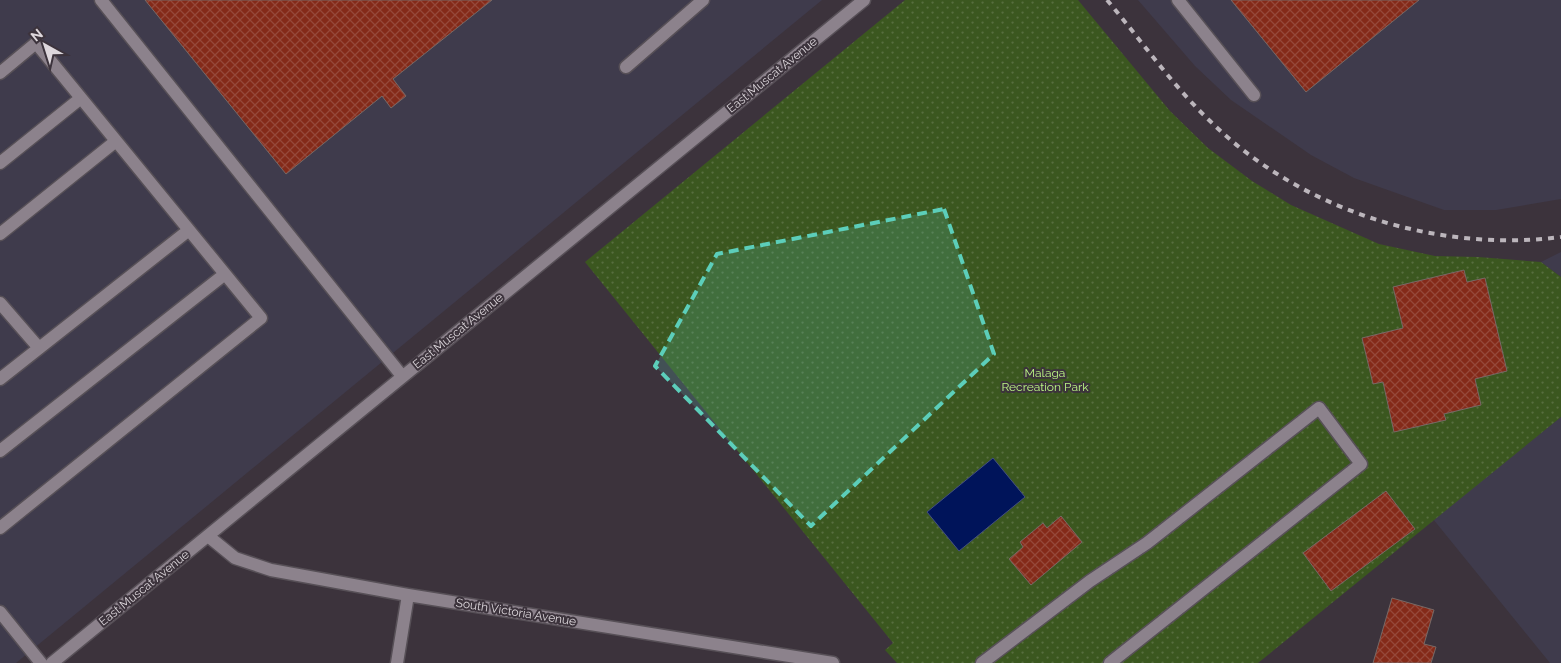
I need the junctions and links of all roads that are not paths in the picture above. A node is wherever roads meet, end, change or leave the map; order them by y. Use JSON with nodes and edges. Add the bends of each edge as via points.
{"nodes":[{"id":1,"x":101,"y":0,"type":"edge"},
{"id":2,"x":703,"y":0,"type":"edge"},
{"id":3,"x":864,"y":0,"type":"edge"},
{"id":4,"x":1178,"y":0,"type":"edge"},
{"id":5,"x":626,"y":67,"type":"dead end"},
{"id":6,"x":0,"y":73,"type":"edge"},
{"id":7,"x":1254,"y":95,"type":"dead end"},
{"id":8,"x":81,"y":98,"type":"junction"},
{"id":9,"x":116,"y":141,"type":"junction"},
{"id":10,"x":0,"y":162,"type":"edge"},
{"id":11,"x":188,"y":230,"type":"junction"},
{"id":12,"x":0,"y":234,"type":"edge"},
{"id":13,"x":225,"y":274,"type":"junction"},
{"id":14,"x":0,"y":303,"type":"edge"},
{"id":15,"x":39,"y":348,"type":"junction"},
{"id":16,"x":402,"y":376,"type":"junction"},
{"id":17,"x":0,"y":379,"type":"edge"},
{"id":18,"x":0,"y":451,"type":"edge"},
{"id":19,"x":0,"y":528,"type":"edge"},
{"id":20,"x":208,"y":536,"type":"junction"},
{"id":21,"x":408,"y":595,"type":"junction"},
{"id":22,"x":0,"y":612,"type":"edge"},
{"id":23,"x":41,"y":663,"type":"edge"},
{"id":24,"x":52,"y":663,"type":"edge"},
{"id":25,"x":397,"y":663,"type":"edge"},
{"id":26,"x":833,"y":663,"type":"edge"},
{"id":27,"x":982,"y":663,"type":"edge"},
{"id":28,"x":1110,"y":663,"type":"edge"}],
"edges":[{"from":1,"to":16,"type":"street"},
{"from":2,"to":5,"type":"street"},
{"from":3,"to":16,"type":"street","name":"East Muscat Avenue"},
{"from":4,"to":7,"type":"street"},
{"from":6,"to":8,"type":"street","via":[[36,43]]},
{"from":8,"to":9,"type":"street"},
{"from":8,"to":10,"type":"street"},
{"from":9,"to":11,"type":"street"},
{"from":9,"to":12,"type":"street"},
{"from":11,"to":13,"type":"street"},
{"from":11,"to":15,"type":"street"},
{"from":13,"to":18,"type":"street"},
{"from":13,"to":19,"type":"street","via":[[260,318]]},
{"from":14,"to":15,"type":"street"},
{"from":15,"to":17,"type":"street"},
{"from":16,"to":20,"type":"street","name":"East Muscat Avenue"},
{"from":20,"to":21,"type":"street","name":"South Victoria Avenue","via":[[234,558],[271,570]]},
{"from":20,"to":24,"type":"street","name":"East Muscat Avenue"},
{"from":21,"to":25,"type":"street"},
{"from":21,"to":26,"type":"street","name":"South Victoria Avenue"},
{"from":22,"to":23,"type":"street"},
{"from":27,"to":28,"type":"street","via":[[1090,581],[1148,543],[1319,408],[1361,464]]}]}
